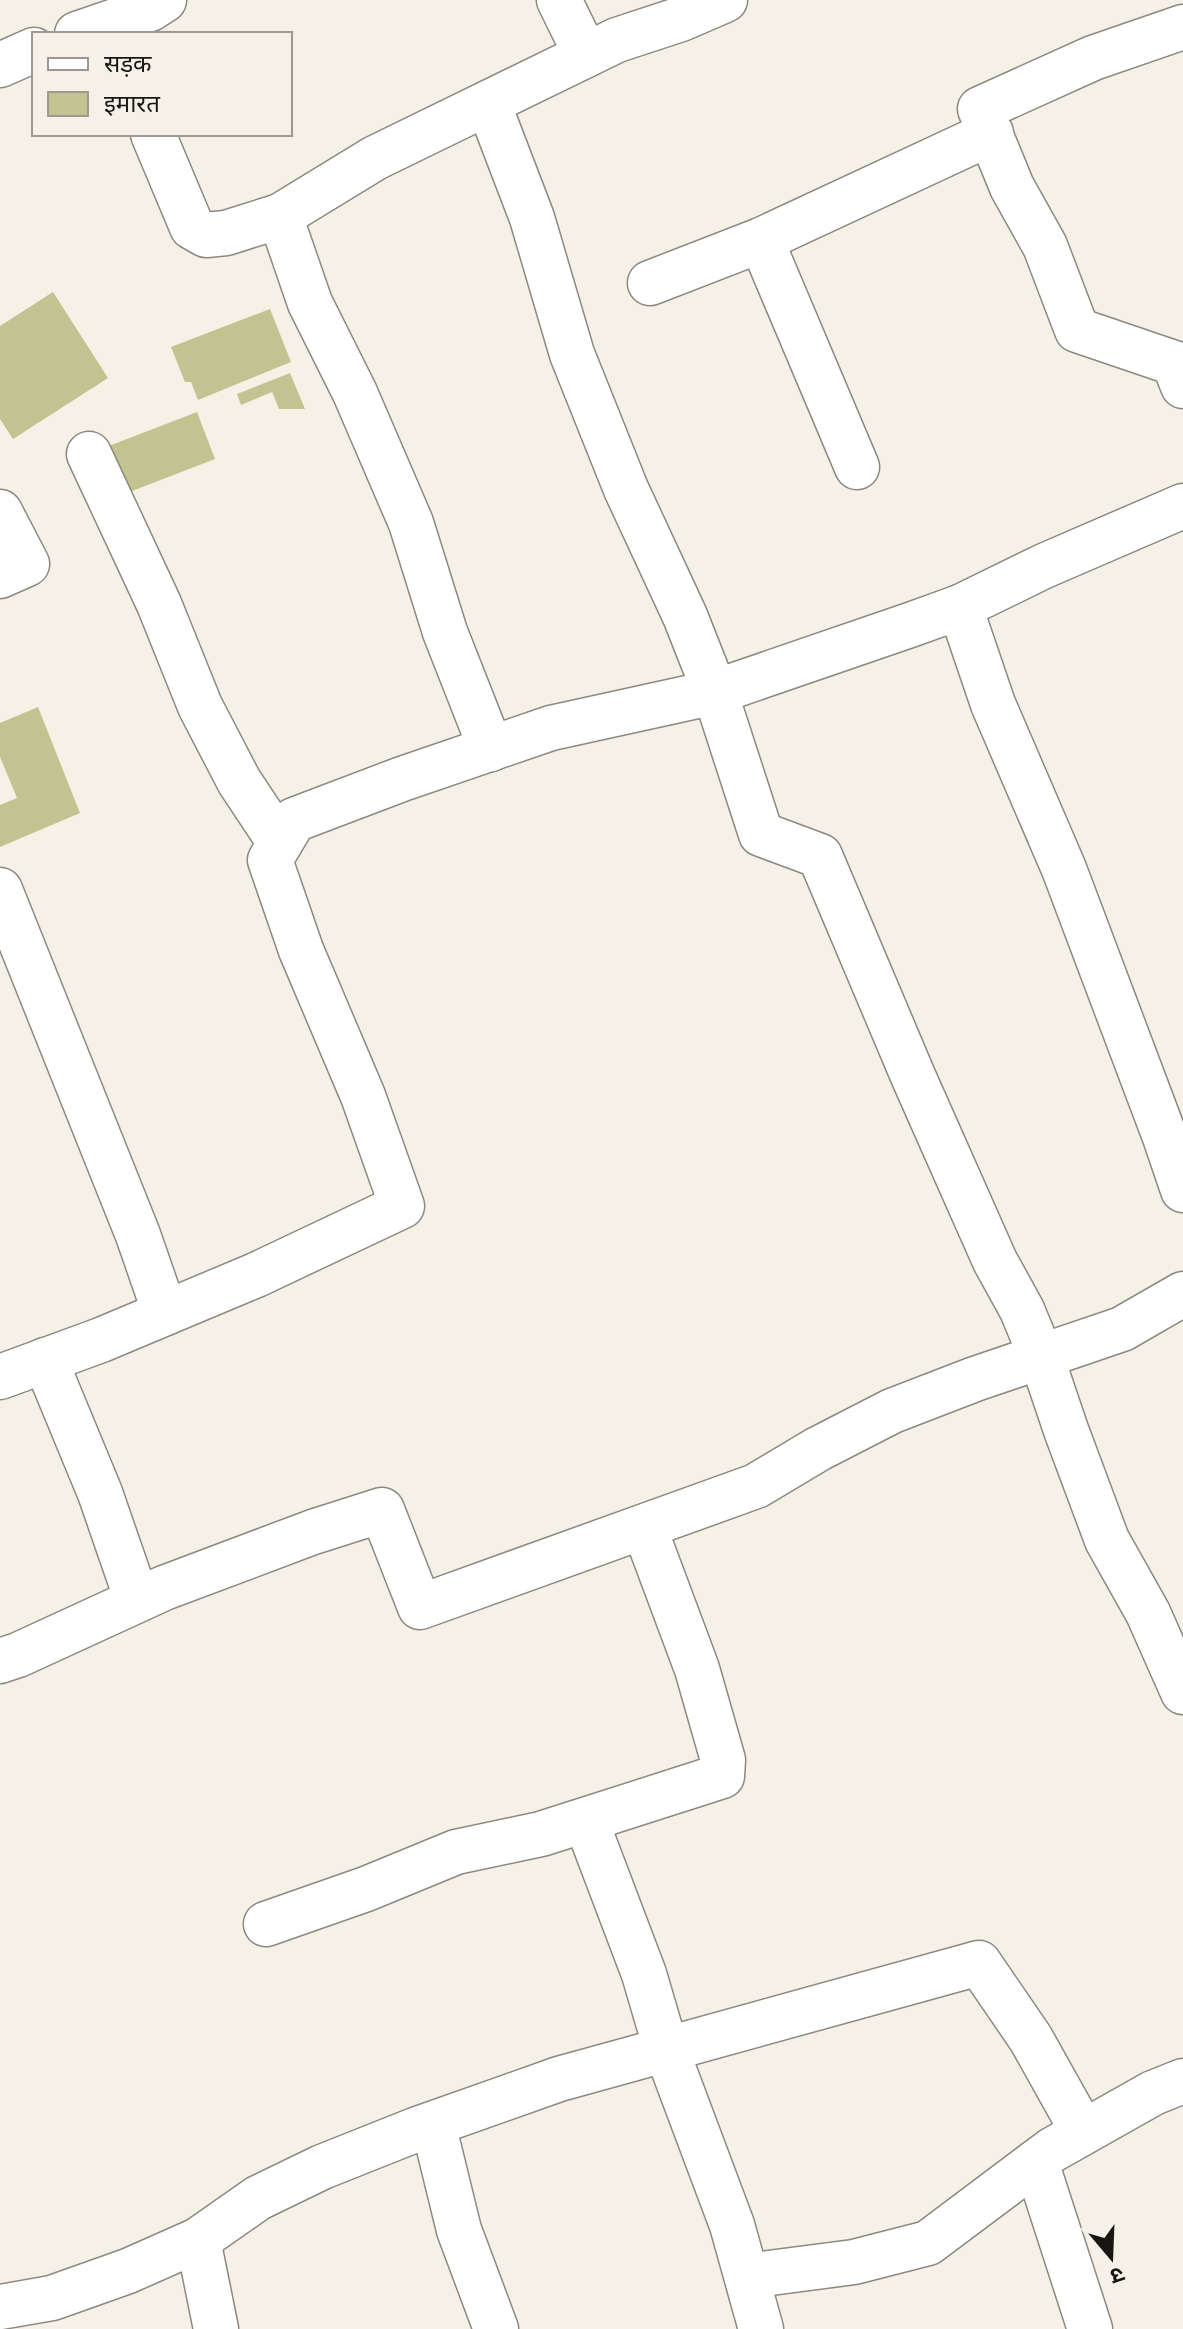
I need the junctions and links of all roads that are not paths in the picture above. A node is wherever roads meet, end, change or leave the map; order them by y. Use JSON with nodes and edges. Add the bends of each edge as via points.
{"nodes":[{"id":1,"x":164,"y":0,"type":"edge"},
{"id":2,"x":559,"y":0,"type":"edge"},
{"id":3,"x":725,"y":0,"type":"edge"},
{"id":4,"x":1183,"y":27,"type":"edge"},
{"id":5,"x":97,"y":31,"type":"edge"},
{"id":6,"x":32,"y":51,"type":"edge"},
{"id":7,"x":586,"y":55,"type":"junction"},
{"id":8,"x":0,"y":65,"type":"edge"},
{"id":9,"x":488,"y":103,"type":"junction"},
{"id":10,"x":991,"y":133,"type":"junction"},
{"id":11,"x":154,"y":136,"type":"edge"},
{"id":12,"x":280,"y":216,"type":"junction"},
{"id":13,"x":761,"y":240,"type":"junction"},
{"id":14,"x":650,"y":283,"type":"dead end"},
{"id":15,"x":1183,"y":386,"type":"edge"},
{"id":16,"x":89,"y":454,"type":"dead end"},
{"id":17,"x":857,"y":467,"type":"dead end"},
{"id":18,"x":1183,"y":506,"type":"edge"},
{"id":19,"x":0,"y":512,"type":"edge"},
{"id":20,"x":0,"y":576,"type":"edge"},
{"id":21,"x":960,"y":607,"type":"junction"},
{"id":22,"x":715,"y":692,"type":"junction"},
{"id":23,"x":491,"y":749,"type":"junction"},
{"id":24,"x":280,"y":843,"type":"junction"},
{"id":25,"x":0,"y":890,"type":"edge"},
{"id":26,"x":1183,"y":1190,"type":"edge"},
{"id":27,"x":1183,"y":1294,"type":"edge"},
{"id":28,"x":165,"y":1313,"type":"junction"},
{"id":29,"x":1041,"y":1356,"type":"junction"},
{"id":30,"x":45,"y":1360,"type":"junction"},
{"id":31,"x":0,"y":1377,"type":"edge"},
{"id":32,"x":644,"y":1527,"type":"junction"},
{"id":33,"x":137,"y":1600,"type":"junction"},
{"id":34,"x":0,"y":1661,"type":"edge"},
{"id":35,"x":1183,"y":1692,"type":"edge"},
{"id":36,"x":586,"y":1821,"type":"junction"},
{"id":37,"x":266,"y":1924,"type":"dead end"},
{"id":38,"x":666,"y":2049,"type":"junction"},
{"id":39,"x":1183,"y":2081,"type":"edge"},
{"id":40,"x":433,"y":2124,"type":"junction"},
{"id":41,"x":1083,"y":2132,"type":"junction"},
{"id":42,"x":1036,"y":2162,"type":"junction"},
{"id":43,"x":198,"y":2240,"type":"junction"},
{"id":44,"x":747,"y":2276,"type":"junction"},
{"id":45,"x":0,"y":2307,"type":"edge"},
{"id":46,"x":216,"y":2329,"type":"edge"},
{"id":47,"x":496,"y":2329,"type":"edge"},
{"id":48,"x":761,"y":2329,"type":"edge"},
{"id":49,"x":1090,"y":2329,"type":"edge"}],
"edges":[{"from":1,"to":5,"type":"street"},
{"from":2,"to":7,"type":"street"},
{"from":3,"to":7,"type":"street"},
{"from":4,"to":10,"type":"street","via":[[1093,58],[980,109]]},
{"from":6,"to":8,"type":"street"},
{"from":7,"to":9,"type":"street"},
{"from":9,"to":12,"type":"street","via":[[375,158]]},
{"from":9,"to":22,"type":"street","via":[[532,218],[572,354]]},
{"from":10,"to":13,"type":"street"},
{"from":10,"to":15,"type":"street","via":[[1012,187],[1045,246],[1077,330],[1174,363]]},
{"from":11,"to":12,"type":"street","via":[[192,227],[206,235],[226,233]]},
{"from":12,"to":23,"type":"street","via":[[310,303],[411,523],[445,632]]},
{"from":13,"to":14,"type":"street"},
{"from":13,"to":17,"type":"street"},
{"from":16,"to":24,"type":"street","via":[[200,706],[239,781]]},
{"from":18,"to":21,"type":"street"},
{"from":19,"to":20,"type":"street","via":[[27,564]]},
{"from":21,"to":22,"type":"street"},
{"from":21,"to":26,"type":"street"},
{"from":22,"to":23,"type":"street","via":[[551,728]]},
{"from":22,"to":29,"type":"street","via":[[761,834],[820,856]]},
{"from":23,"to":24,"type":"street","via":[[294,820]]},
{"from":24,"to":28,"type":"street","via":[[270,860],[402,1206]]},
{"from":25,"to":28,"type":"street"},
{"from":27,"to":29,"type":"street","via":[[1122,1329]]},
{"from":28,"to":30,"type":"street"},
{"from":29,"to":32,"type":"street","via":[[892,1411],[756,1486]]},
{"from":29,"to":35,"type":"street","via":[[1107,1540],[1148,1613]]},
{"from":30,"to":31,"type":"street"},
{"from":30,"to":33,"type":"street"},
{"from":32,"to":33,"type":"street","via":[[420,1607],[382,1510]]},
{"from":32,"to":36,"type":"street","via":[[697,1669],[723,1760],[722,1776]]},
{"from":33,"to":34,"type":"street"},
{"from":36,"to":37,"type":"street","via":[[456,1852]]},
{"from":36,"to":38,"type":"street","via":[[644,1974]]},
{"from":38,"to":40,"type":"street","via":[[559,2079]]},
{"from":38,"to":41,"type":"street","via":[[979,1963],[1031,2039]]},
{"from":38,"to":44,"type":"street"},
{"from":39,"to":41,"type":"street"},
{"from":40,"to":43,"type":"street","via":[[258,2198]]},
{"from":40,"to":47,"type":"street","via":[[459,2230]]},
{"from":41,"to":42,"type":"street"},
{"from":42,"to":44,"type":"street","via":[[928,2243],[854,2262]]},
{"from":42,"to":49,"type":"street"},
{"from":43,"to":45,"type":"street","via":[[52,2298]]},
{"from":43,"to":46,"type":"street"},
{"from":44,"to":48,"type":"street"}]}
